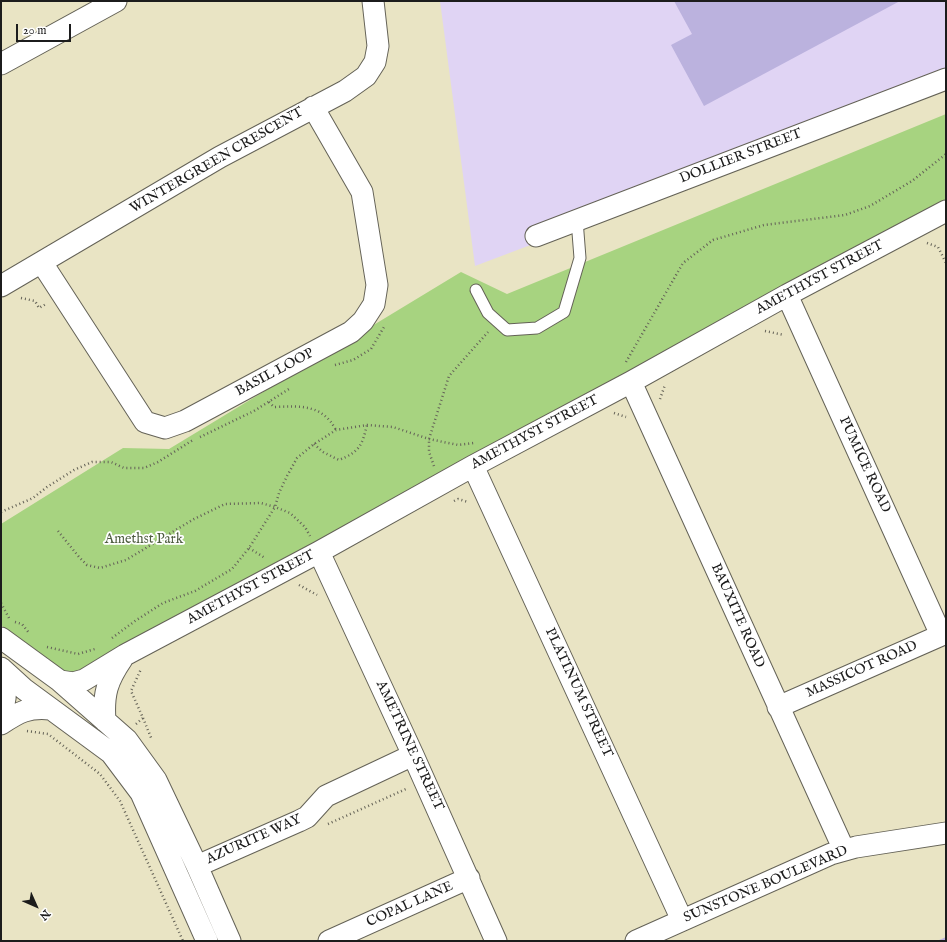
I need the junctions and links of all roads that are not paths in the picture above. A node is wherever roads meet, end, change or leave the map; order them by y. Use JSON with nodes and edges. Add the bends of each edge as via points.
{"nodes":[{"id":1,"x":116,"y":1,"type":"edge"},
{"id":2,"x":373,"y":1,"type":"edge"},
{"id":3,"x":1,"y":64,"type":"edge"},
{"id":4,"x":946,"y":79,"type":"edge"},
{"id":5,"x":313,"y":107,"type":"junction"},
{"id":6,"x":945,"y":214,"type":"edge"},
{"id":7,"x":577,"y":220,"type":"junction"},
{"id":8,"x":536,"y":236,"type":"dead end"},
{"id":9,"x":42,"y":263,"type":"junction"},
{"id":10,"x":1,"y":286,"type":"edge"},
{"id":11,"x":476,"y":290,"type":"dead end"},
{"id":12,"x":787,"y":295,"type":"junction"},
{"id":13,"x":627,"y":376,"type":"junction"},
{"id":14,"x":473,"y":466,"type":"junction"},
{"id":15,"x":319,"y":552,"type":"junction"},
{"id":16,"x":6,"y":630,"type":"edge"},
{"id":17,"x":944,"y":634,"type":"edge"},
{"id":18,"x":128,"y":653,"type":"junction"},
{"id":19,"x":1,"y":668,"type":"edge"},
{"id":20,"x":1,"y":673,"type":"edge"},
{"id":21,"x":66,"y":682,"type":"junction"},
{"id":22,"x":778,"y":707,"type":"junction"},
{"id":23,"x":50,"y":709,"type":"junction"},
{"id":24,"x":1,"y":712,"type":"edge"},
{"id":25,"x":105,"y":720,"type":"junction"},
{"id":26,"x":1,"y":724,"type":"edge"},
{"id":27,"x":413,"y":754,"type":"junction"},
{"id":28,"x":946,"y":833,"type":"edge"},
{"id":29,"x":844,"y":850,"type":"junction"},
{"id":30,"x":197,"y":866,"type":"junction"},
{"id":31,"x":469,"y":878,"type":"junction"},
{"id":32,"x":682,"y":920,"type":"junction"},
{"id":33,"x":207,"y":941,"type":"edge"},
{"id":34,"x":230,"y":941,"type":"edge"},
{"id":35,"x":329,"y":941,"type":"edge"},
{"id":36,"x":496,"y":941,"type":"edge"},
{"id":37,"x":636,"y":941,"type":"edge"}],
"edges":[{"from":1,"to":3,"type":"street"},
{"from":2,"to":5,"type":"street","name":"WINTERGREEN CRESCENT","via":[[378,46],[375,62],[366,76],[345,91]]},
{"from":4,"to":7,"type":"street","name":"DOLLIER STREET"},
{"from":5,"to":9,"type":"street","name":"WINTERGREEN CRESCENT","via":[[220,157]]},
{"from":5,"to":9,"type":"street","name":"BASIL LOOP","via":[[362,192],[377,285],[374,304],[363,321],[351,332],[185,421],[165,428],[145,422]]},
{"from":6,"to":12,"type":"street","name":"AMETHYST STREET"},
{"from":7,"to":8,"type":"street","name":"DOLLIER STREET"},
{"from":7,"to":11,"type":"lane","via":[[580,258],[564,312],[537,328],[507,330],[488,313]]},
{"from":9,"to":10,"type":"street","name":"WINTERGREEN CRESCENT"},
{"from":12,"to":13,"type":"street","name":"AMETHYST STREET"},
{"from":12,"to":17,"type":"street","name":"PUMICE ROAD"},
{"from":13,"to":14,"type":"street","name":"AMETHYST STREET"},
{"from":13,"to":22,"type":"street","name":"BAUXITE ROAD"},
{"from":14,"to":15,"type":"street","name":"AMETHYST STREET"},
{"from":14,"to":32,"type":"street","name":"PLATINUM STREET"},
{"from":15,"to":18,"type":"street","name":"AMETHYST STREET"},
{"from":15,"to":27,"type":"street","name":"AMETRINE STREET"},
{"from":16,"to":21,"type":"street"},
{"from":17,"to":22,"type":"street","name":"MASSICOT ROAD"},
{"from":18,"to":21,"type":"street","name":"AMETHYST STREET","via":[[84,680]]},
{"from":18,"to":25,"type":"street","name":"AMETHYST STREET","via":[[106,688]]},
{"from":19,"to":23,"type":"street"},
{"from":20,"to":24,"type":"street","via":[[6,693]]},
{"from":21,"to":25,"type":"street"},
{"from":22,"to":29,"type":"street","name":"BAUXITE ROAD"},
{"from":23,"to":26,"type":"street","via":[[35,708]]},
{"from":23,"to":33,"type":"street","via":[[108,750],[141,793]]},
{"from":25,"to":30,"type":"street","via":[[127,740],[156,780]]},
{"from":27,"to":30,"type":"street","name":"AZURITE WAY","via":[[326,796],[299,821]]},
{"from":27,"to":31,"type":"street","name":"AMETRINE STREET"},
{"from":28,"to":29,"type":"street","name":"SUNSTONE BOULEVARD"},
{"from":29,"to":32,"type":"street","name":"SUNSTONE BOULEVARD"},
{"from":30,"to":34,"type":"street"},
{"from":31,"to":35,"type":"street","name":"COPAL LANE"},
{"from":31,"to":36,"type":"street","name":"AMETRINE STREET"},
{"from":32,"to":37,"type":"street","name":"SUNSTONE BOULEVARD"}]}
